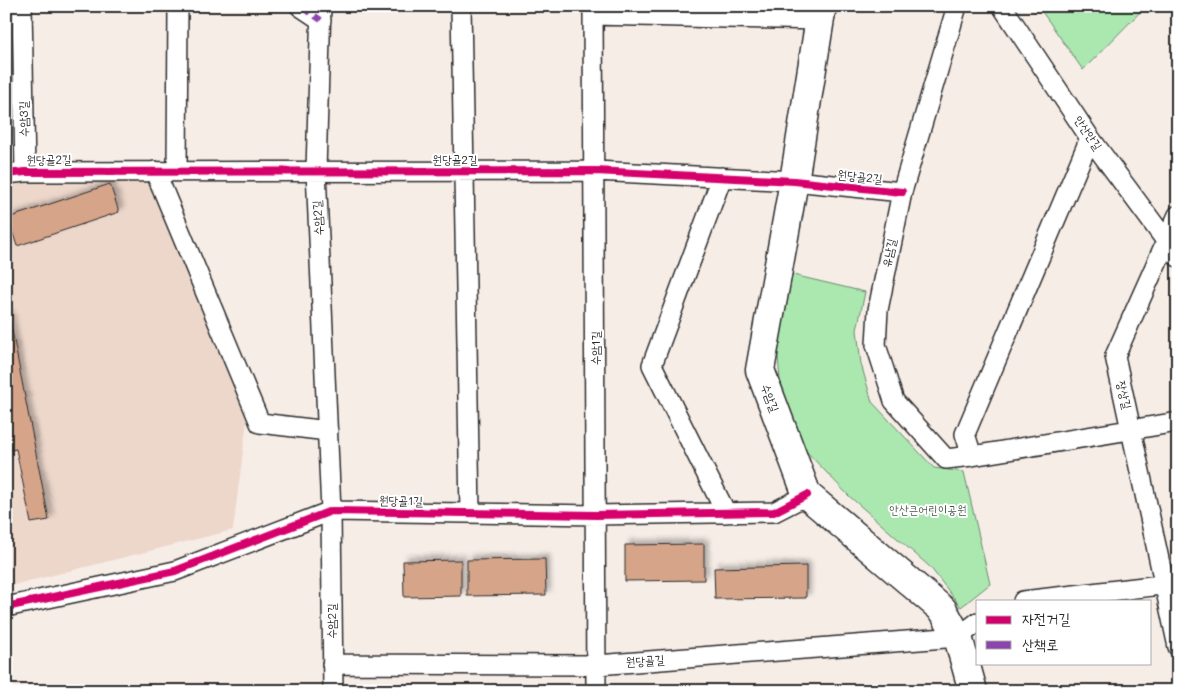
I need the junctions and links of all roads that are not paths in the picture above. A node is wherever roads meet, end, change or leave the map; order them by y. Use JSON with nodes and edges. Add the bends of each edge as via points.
{"nodes":[{"id":1,"x":22,"y":6,"type":"edge"},
{"id":2,"x":178,"y":6,"type":"edge"},
{"id":3,"x":300,"y":6,"type":"edge"},
{"id":4,"x":461,"y":6,"type":"edge"},
{"id":5,"x":957,"y":6,"type":"edge"},
{"id":6,"x":1002,"y":6,"type":"edge"},
{"id":7,"x":593,"y":11,"type":"edge"},
{"id":8,"x":321,"y":13,"type":"edge"},
{"id":9,"x":821,"y":13,"type":"edge"},
{"id":10,"x":1090,"y":138,"type":"junction"},
{"id":11,"x":316,"y":170,"type":"junction"},
{"id":12,"x":155,"y":171,"type":"junction"},
{"id":13,"x":178,"y":171,"type":"junction"},
{"id":14,"x":595,"y":171,"type":"junction"},
{"id":15,"x":25,"y":172,"type":"junction"},
{"id":16,"x":463,"y":172,"type":"junction"},
{"id":17,"x":6,"y":174,"type":"edge"},
{"id":18,"x":722,"y":177,"type":"junction"},
{"id":19,"x":794,"y":181,"type":"junction"},
{"id":20,"x":902,"y":192,"type":"junction"},
{"id":21,"x":1178,"y":215,"type":"edge"},
{"id":22,"x":1172,"y":250,"type":"edge"},
{"id":23,"x":1178,"y":422,"type":"edge"},
{"id":24,"x":1132,"y":430,"type":"junction"},
{"id":25,"x":328,"y":431,"type":"junction"},
{"id":26,"x":972,"y":456,"type":"junction"},
{"id":27,"x":807,"y":495,"type":"junction"},
{"id":28,"x":332,"y":511,"type":"junction"},
{"id":29,"x":470,"y":513,"type":"junction"},
{"id":30,"x":726,"y":513,"type":"junction"},
{"id":31,"x":596,"y":515,"type":"junction"},
{"id":32,"x":1171,"y":584,"type":"edge"},
{"id":33,"x":1032,"y":600,"type":"edge"},
{"id":34,"x":6,"y":607,"type":"edge"},
{"id":35,"x":968,"y":630,"type":"edge"},
{"id":36,"x":1178,"y":647,"type":"edge"},
{"id":37,"x":332,"y":664,"type":"junction"},
{"id":38,"x":597,"y":665,"type":"junction"},
{"id":39,"x":333,"y":691,"type":"edge"},
{"id":40,"x":596,"y":691,"type":"edge"},
{"id":41,"x":973,"y":691,"type":"edge"}],
"edges":[{"from":1,"to":15,"type":"street","name":"수암3길"},
{"from":2,"to":13,"type":"street"},
{"from":3,"to":8,"type":"street"},
{"from":4,"to":16,"type":"street"},
{"from":5,"to":20,"type":"street","name":"유남길"},
{"from":6,"to":10,"type":"street","name":"안산안길"},
{"from":7,"to":9,"type":"street"},
{"from":7,"to":14,"type":"street","name":"수암1길"},
{"from":8,"to":11,"type":"street","name":"수암2길"},
{"from":9,"to":19,"type":"street","name":"수암길"},
{"from":10,"to":22,"type":"street","name":"안산안길"},
{"from":10,"to":26,"type":"street","via":[[965,434]]},
{"from":11,"to":13,"type":"street","name":"원당골2길"},
{"from":11,"to":16,"type":"street","name":"원당골2길"},
{"from":11,"to":25,"type":"street","name":"수암2길"},
{"from":12,"to":13,"type":"street","name":"원당골2길"},
{"from":12,"to":15,"type":"street","name":"원당골2길"},
{"from":12,"to":25,"type":"street","via":[[260,423]]},
{"from":14,"to":16,"type":"street","name":"원당골2길"},
{"from":14,"to":18,"type":"street","name":"원당골2길"},
{"from":14,"to":31,"type":"street","name":"수암1길"},
{"from":15,"to":17,"type":"street","name":"원당골2길"},
{"from":16,"to":29,"type":"street"},
{"from":18,"to":19,"type":"street","name":"원당골2길"},
{"from":18,"to":30,"type":"street","via":[[652,365]]},
{"from":19,"to":20,"type":"street","name":"원당골2길"},
{"from":19,"to":27,"type":"street","name":"수암길","via":[[760,370]]},
{"from":20,"to":26,"type":"street","name":"유남길","via":[[878,310],[876,345],[894,401],[946,459]]},
{"from":21,"to":22,"type":"street","name":"장상길"},
{"from":22,"to":24,"type":"street","name":"장상길","via":[[1115,356]]},
{"from":23,"to":24,"type":"street","name":"유남길"},
{"from":24,"to":26,"type":"street","name":"유남길"},
{"from":24,"to":32,"type":"street","name":"장상길"},
{"from":25,"to":28,"type":"street","name":"수암2길"},
{"from":27,"to":30,"type":"street","name":"원당골1길","via":[[774,512]]},
{"from":27,"to":35,"type":"street","name":"수암길"},
{"from":28,"to":29,"type":"street","name":"원당골1길"},
{"from":28,"to":34,"type":"street","name":"원당골1길","via":[[175,571]]},
{"from":28,"to":37,"type":"street","name":"수암2길"},
{"from":29,"to":31,"type":"street","name":"원당골1길"},
{"from":30,"to":31,"type":"street","name":"원당골1길"},
{"from":31,"to":38,"type":"street","name":"수암1길"},
{"from":32,"to":33,"type":"street"},
{"from":32,"to":36,"type":"street","name":"장상길"},
{"from":35,"to":38,"type":"street","name":"원당골길"},
{"from":35,"to":41,"type":"street","name":"수암길"},
{"from":37,"to":38,"type":"street","name":"원당골길"},
{"from":37,"to":39,"type":"street","name":"수암2길"},
{"from":38,"to":40,"type":"street","name":"수암1길"}]}
